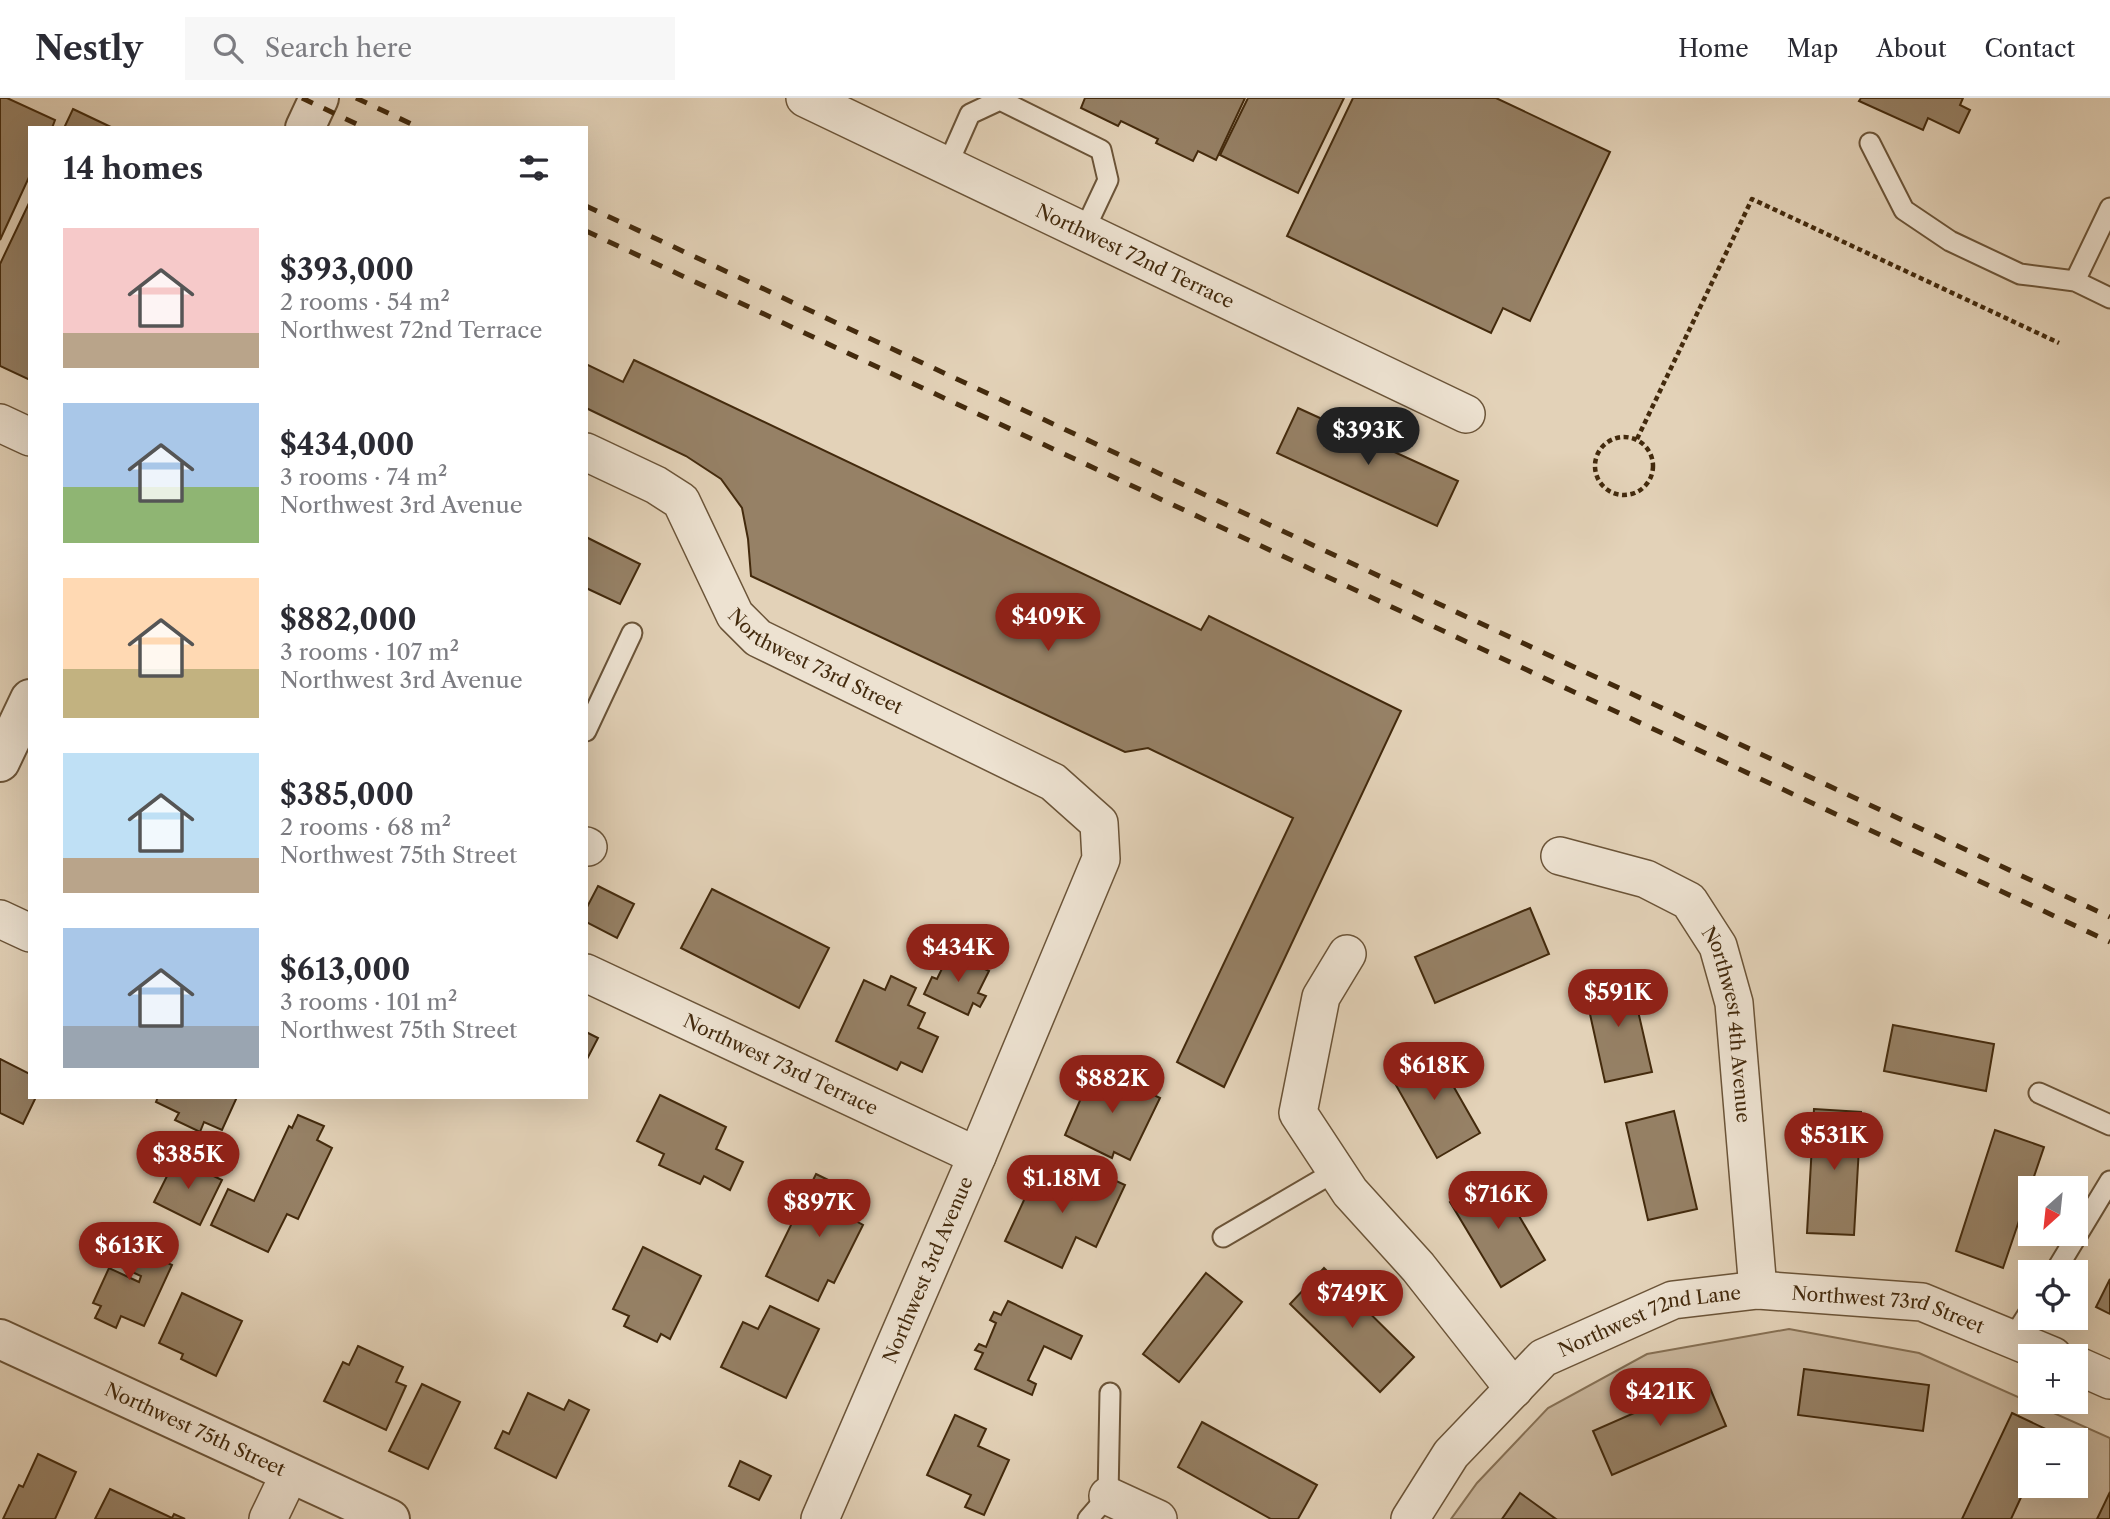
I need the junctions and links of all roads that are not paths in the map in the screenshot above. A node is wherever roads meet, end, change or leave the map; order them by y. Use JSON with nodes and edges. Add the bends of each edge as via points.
{"nodes":[{"id":1,"x":319,"y":98,"type":"edge"},
{"id":2,"x":805,"y":98,"type":"edge"},
{"id":3,"x":306,"y":126,"type":"edge"},
{"id":4,"x":1870,"y":144,"type":"dead end"},
{"id":5,"x":947,"y":166,"type":"junction"},
{"id":6,"x":2110,"y":208,"type":"edge"},
{"id":7,"x":1084,"y":231,"type":"junction"},
{"id":8,"x":2075,"y":281,"type":"junction"},
{"id":9,"x":2110,"y":298,"type":"edge"},
{"id":10,"x":1466,"y":414,"type":"dead end"},
{"id":11,"x":0,"y":423,"type":"edge"},
{"id":12,"x":28,"y":436,"type":"edge"},
{"id":13,"x":588,"y":453,"type":"edge"},
{"id":14,"x":632,"y":633,"type":"dead end"},
{"id":15,"x":28,"y":703,"type":"edge"},
{"id":16,"x":588,"y":728,"type":"edge"},
{"id":17,"x":0,"y":762,"type":"edge"},
{"id":18,"x":1099,"y":823,"type":"joint"},
{"id":19,"x":1560,"y":856,"type":"dead end"},
{"id":20,"x":0,"y":919,"type":"edge"},
{"id":21,"x":28,"y":932,"type":"edge"},
{"id":22,"x":1347,"y":954,"type":"dead end"},
{"id":23,"x":588,"y":974,"type":"edge"},
{"id":24,"x":2039,"y":1093,"type":"dead end"},
{"id":25,"x":2110,"y":1125,"type":"edge"},
{"id":26,"x":977,"y":1156,"type":"junction"},
{"id":27,"x":1336,"y":1171,"type":"junction"},
{"id":28,"x":2110,"y":1181,"type":"edge"},
{"id":29,"x":1223,"y":1237,"type":"dead end"},
{"id":30,"x":2061,"y":1260,"type":"edge"},
{"id":31,"x":1758,"y":1290,"type":"junction"},
{"id":32,"x":2018,"y":1324,"type":"edge"},
{"id":33,"x":2026,"y":1330,"type":"edge"},
{"id":34,"x":0,"y":1339,"type":"edge"},
{"id":35,"x":2041,"y":1344,"type":"edge"},
{"id":36,"x":2088,"y":1371,"type":"edge"},
{"id":37,"x":2110,"y":1380,"type":"edge"},
{"id":38,"x":1514,"y":1390,"type":"junction"},
{"id":39,"x":1110,"y":1393,"type":"dead end"},
{"id":40,"x":290,"y":1473,"type":"junction"},
{"id":41,"x":1098,"y":1508,"type":"edge"},
{"id":42,"x":268,"y":1519,"type":"edge"},
{"id":43,"x":390,"y":1519,"type":"edge"},
{"id":44,"x":820,"y":1519,"type":"edge"},
{"id":45,"x":1158,"y":1519,"type":"edge"},
{"id":46,"x":1410,"y":1519,"type":"edge"}],
"edges":[{"from":1,"to":3,"type":"street"},
{"from":2,"to":5,"type":"street","name":"Northwest 72nd Terrace"},
{"from":4,"to":8,"type":"lane","via":[[1904,210],[1950,241],[2020,274]]},
{"from":5,"to":7,"type":"street","name":"Northwest 72nd Terrace"},
{"from":5,"to":7,"type":"lane","via":[[970,114],[1000,100],[1101,150],[1108,180]]},
{"from":6,"to":8,"type":"lane"},
{"from":7,"to":10,"type":"street","name":"Northwest 72nd Terrace"},
{"from":8,"to":9,"type":"lane"},
{"from":11,"to":12,"type":"street"},
{"from":13,"to":18,"type":"street","name":"Northwest 73rd Street","via":[[681,501],[735,615],[758,638],[1053,782]]},
{"from":14,"to":16,"type":"lane"},
{"from":15,"to":17,"type":"street"},
{"from":18,"to":26,"type":"street","name":"Northwest 3rd Avenue","via":[[1101,859]]},
{"from":19,"to":31,"type":"street","name":"Northwest 4th Avenue","via":[[1646,879],[1689,901],[1718,946],[1734,1003]]},
{"from":20,"to":21,"type":"street"},
{"from":22,"to":27,"type":"street","via":[[1321,997],[1298,1114]]},
{"from":23,"to":26,"type":"street","name":"Northwest 73rd Terrace"},
{"from":24,"to":25,"type":"lane"},
{"from":26,"to":44,"type":"street","name":"Northwest 3rd Avenue"},
{"from":27,"to":29,"type":"lane"},
{"from":27,"to":38,"type":"street"},
{"from":28,"to":30,"type":"lane"},
{"from":31,"to":32,"type":"street","name":"Northwest 73rd Street","via":[[1922,1302]]},
{"from":31,"to":38,"type":"street","name":"Northwest 72nd Lane","via":[[1673,1300],[1543,1358]]},
{"from":33,"to":35,"type":"street","name":"Northwest 73rd Street"},
{"from":34,"to":40,"type":"street","name":"Northwest 75th Street"},
{"from":36,"to":37,"type":"street"},
{"from":38,"to":46,"type":"street","via":[[1451,1454]]},
{"from":39,"to":41,"type":"lane"},
{"from":40,"to":42,"type":"street"},
{"from":40,"to":43,"type":"street","name":"Northwest 75th Street"},
{"from":41,"to":45,"type":"street"}]}
